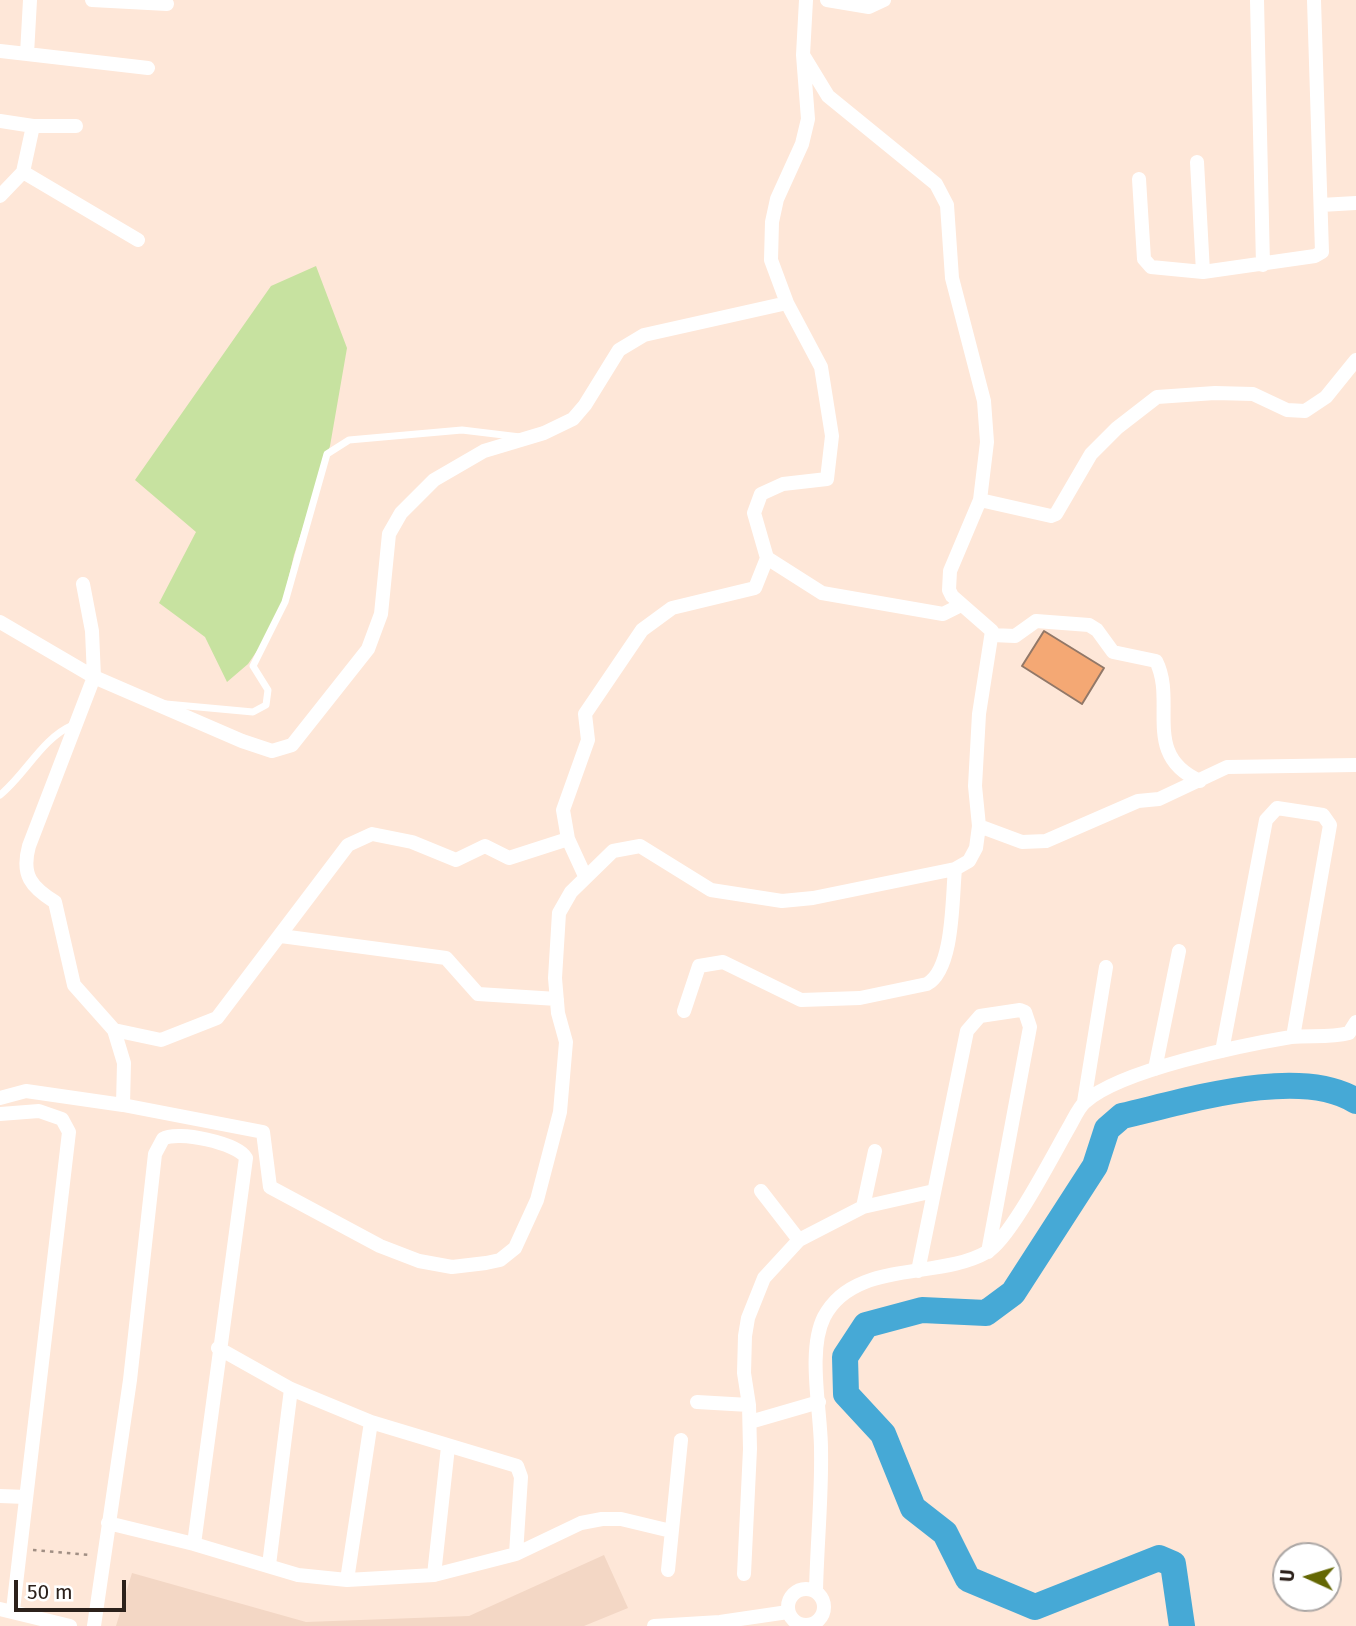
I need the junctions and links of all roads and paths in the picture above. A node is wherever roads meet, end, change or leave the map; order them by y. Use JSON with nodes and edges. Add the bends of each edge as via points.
{"nodes":[{"id":1,"x":30,"y":0,"type":"edge"},
{"id":2,"x":92,"y":0,"type":"edge"},
{"id":3,"x":806,"y":0,"type":"edge"},
{"id":4,"x":827,"y":0,"type":"edge"},
{"id":5,"x":884,"y":0,"type":"edge"},
{"id":6,"x":1257,"y":0,"type":"edge"},
{"id":7,"x":1314,"y":0,"type":"edge"},
{"id":8,"x":167,"y":4,"type":"dead end"},
{"id":9,"x":0,"y":51,"type":"edge"},
{"id":10,"x":27,"y":54,"type":"junction"},
{"id":11,"x":803,"y":55,"type":"junction"},
{"id":12,"x":148,"y":68,"type":"dead end"},
{"id":13,"x":0,"y":121,"type":"edge"},
{"id":14,"x":33,"y":127,"type":"junction"},
{"id":15,"x":76,"y":127,"type":"dead end"},
{"id":16,"x":1197,"y":162,"type":"dead end"},
{"id":17,"x":23,"y":172,"type":"junction"},
{"id":18,"x":1139,"y":179,"type":"dead end"},
{"id":19,"x":0,"y":196,"type":"edge"},
{"id":20,"x":1356,"y":203,"type":"edge"},
{"id":21,"x":1321,"y":205,"type":"junction"},
{"id":22,"x":138,"y":240,"type":"dead end"},
{"id":23,"x":1263,"y":265,"type":"junction"},
{"id":24,"x":1203,"y":272,"type":"junction"},
{"id":25,"x":787,"y":303,"type":"junction"},
{"id":26,"x":1356,"y":360,"type":"edge"},
{"id":27,"x":528,"y":438,"type":"junction"},
{"id":28,"x":980,"y":500,"type":"junction"},
{"id":29,"x":767,"y":558,"type":"junction"},
{"id":30,"x":83,"y":584,"type":"dead end"},
{"id":31,"x":961,"y":605,"type":"junction"},
{"id":32,"x":0,"y":622,"type":"edge"},
{"id":33,"x":992,"y":635,"type":"junction"},
{"id":34,"x":94,"y":677,"type":"junction"},
{"id":35,"x":156,"y":703,"type":"junction"},
{"id":36,"x":73,"y":724,"type":"junction"},
{"id":37,"x":1356,"y":765,"type":"edge"},
{"id":38,"x":1200,"y":781,"type":"junction"},
{"id":39,"x":0,"y":795,"type":"edge"},
{"id":40,"x":979,"y":826,"type":"junction"},
{"id":41,"x":568,"y":839,"type":"junction"},
{"id":42,"x":955,"y":869,"type":"junction"},
{"id":43,"x":585,"y":876,"type":"junction"},
{"id":44,"x":281,"y":936,"type":"junction"},
{"id":45,"x":1179,"y":951,"type":"dead end"},
{"id":46,"x":1107,"y":967,"type":"dead end"},
{"id":47,"x":557,"y":999,"type":"junction"},
{"id":48,"x":684,"y":1011,"type":"dead end"},
{"id":49,"x":1356,"y":1022,"type":"edge"},
{"id":50,"x":114,"y":1030,"type":"junction"},
{"id":51,"x":1293,"y":1037,"type":"junction"},
{"id":52,"x":1222,"y":1051,"type":"junction"},
{"id":53,"x":1156,"y":1069,"type":"junction"},
{"id":54,"x":0,"y":1098,"type":"edge"},
{"id":55,"x":1084,"y":1102,"type":"junction"},
{"id":56,"x":123,"y":1105,"type":"junction"},
{"id":57,"x":0,"y":1114,"type":"edge"},
{"id":58,"x":875,"y":1152,"type":"dead end"},
{"id":59,"x":761,"y":1191,"type":"dead end"},
{"id":60,"x":934,"y":1191,"type":"junction"},
{"id":61,"x":863,"y":1207,"type":"junction"},
{"id":62,"x":799,"y":1240,"type":"junction"},
{"id":63,"x":988,"y":1252,"type":"junction"},
{"id":64,"x":918,"y":1271,"type":"junction"},
{"id":65,"x":218,"y":1348,"type":"junction"},
{"id":66,"x":291,"y":1389,"type":"junction"},
{"id":67,"x":697,"y":1402,"type":"dead end"},
{"id":68,"x":819,"y":1402,"type":"junction"},
{"id":69,"x":749,"y":1405,"type":"junction"},
{"id":70,"x":372,"y":1422,"type":"junction"},
{"id":71,"x":750,"y":1422,"type":"junction"},
{"id":72,"x":681,"y":1440,"type":"dead end"},
{"id":73,"x":448,"y":1447,"type":"junction"},
{"id":74,"x":0,"y":1496,"type":"edge"},
{"id":75,"x":26,"y":1497,"type":"junction"},
{"id":76,"x":108,"y":1523,"type":"junction"},
{"id":77,"x":671,"y":1531,"type":"junction"},
{"id":78,"x":194,"y":1544,"type":"junction"},
{"id":79,"x":20,"y":1548,"type":"junction"},
{"id":80,"x":516,"y":1554,"type":"junction"},
{"id":81,"x":103,"y":1557,"type":"junction"},
{"id":82,"x":269,"y":1565,"type":"junction"},
{"id":83,"x":668,"y":1570,"type":"dead end"},
{"id":84,"x":744,"y":1574,"type":"dead end"},
{"id":85,"x":434,"y":1575,"type":"junction"},
{"id":86,"x":347,"y":1580,"type":"junction"},
{"id":87,"x":816,"y":1591,"type":"junction"},
{"id":88,"x":7,"y":1610,"type":"edge"},
{"id":89,"x":788,"y":1612,"type":"junction"},
{"id":90,"x":71,"y":1626,"type":"edge"},
{"id":91,"x":94,"y":1626,"type":"edge"},
{"id":92,"x":654,"y":1626,"type":"edge"}],
"edges":[{"from":1,"to":10,"type":"street"},
{"from":2,"to":8,"type":"street"},
{"from":3,"to":11,"type":"street"},
{"from":4,"to":5,"type":"street","via":[[869,7]]},
{"from":6,"to":23,"type":"street"},
{"from":7,"to":21,"type":"street"},
{"from":9,"to":10,"type":"street"},
{"from":10,"to":12,"type":"street"},
{"from":11,"to":25,"type":"street","via":[[806,132],[777,200],[770,241],[776,281]]},
{"from":11,"to":28,"type":"street","via":[[828,96],[943,194],[952,278],[984,401],[987,442]]},
{"from":13,"to":14,"type":"street"},
{"from":14,"to":15,"type":"street"},
{"from":14,"to":17,"type":"street"},
{"from":16,"to":24,"type":"street"},
{"from":17,"to":19,"type":"street"},
{"from":17,"to":22,"type":"street"},
{"from":18,"to":24,"type":"street","via":[[1147,264]]},
{"from":20,"to":21,"type":"street"},
{"from":21,"to":23,"type":"street","via":[[1321,252]]},
{"from":23,"to":24,"type":"street"},
{"from":25,"to":27,"type":"street","via":[[644,335],[619,350],[573,419]]},
{"from":25,"to":29,"type":"street","via":[[821,367],[832,436],[827,479],[783,484],[761,494],[754,513]]},
{"from":26,"to":28,"type":"street","via":[[1326,397],[1305,411],[1287,410],[1253,394],[1157,397],[1090,454],[1051,516]]},
{"from":27,"to":35,"type":"street","via":[[484,450],[449,468],[401,513],[389,534],[378,629],[359,663],[292,745],[272,751],[257,747]]},
{"from":27,"to":35,"type":"lane","via":[[462,430],[349,440],[327,454],[285,602],[253,666],[268,690],[266,705],[253,712]]},
{"from":28,"to":31,"type":"street","via":[[950,571],[949,590]]},
{"from":29,"to":31,"type":"street","via":[[822,593],[943,614]]},
{"from":29,"to":41,"type":"street","via":[[755,588],[672,608],[642,630],[585,715],[588,740],[563,810]]},
{"from":30,"to":34,"type":"street"},
{"from":31,"to":33,"type":"street","via":[[986,623]]},
{"from":32,"to":34,"type":"street"},
{"from":33,"to":38,"type":"street","via":[[1016,636],[1036,621],[1089,625],[1113,652],[1156,661],[1168,751],[1181,769]]},
{"from":33,"to":40,"type":"street","via":[[979,714],[975,786]]},
{"from":34,"to":35,"type":"street"},
{"from":34,"to":36,"type":"street"},
{"from":36,"to":39,"type":"lane","via":[[51,739]]},
{"from":36,"to":50,"type":"street","via":[[25,869],[34,889],[55,902],[74,985]]},
{"from":37,"to":38,"type":"street","via":[[1227,767]]},
{"from":38,"to":40,"type":"street","via":[[1159,799],[1138,801],[1046,841],[1022,842]]},
{"from":40,"to":42,"type":"street","via":[[969,861]]},
{"from":41,"to":43,"type":"street"},
{"from":41,"to":44,"type":"street","via":[[509,858],[485,846],[456,860],[411,842],[372,834],[348,845]]},
{"from":42,"to":43,"type":"street","via":[[782,901],[711,890],[652,851],[628,846],[613,851]]},
{"from":42,"to":48,"type":"street","via":[[944,960],[927,984],[860,998],[801,1000],[723,962],[698,966]]},
{"from":43,"to":47,"type":"street","via":[[559,913]]},
{"from":44,"to":47,"type":"street","via":[[446,958],[478,994]]},
{"from":44,"to":50,"type":"street","via":[[217,1018],[161,1040]]},
{"from":45,"to":53,"type":"street"},
{"from":46,"to":55,"type":"street"},
{"from":47,"to":56,"type":"street","via":[[566,1042],[566,1071],[555,1139],[531,1215],[514,1248],[500,1260],[452,1266],[388,1250],[270,1187],[263,1132]]},
{"from":49,"to":51,"type":"street","via":[[1349,1033],[1338,1036]]},
{"from":50,"to":56,"type":"street","via":[[124,1063]]},
{"from":51,"to":52,"type":"street"},
{"from":51,"to":52,"type":"street","via":[[1330,825],[1322,815],[1280,808],[1266,820]]},
{"from":52,"to":53,"type":"street"},
{"from":53,"to":55,"type":"street"},
{"from":54,"to":56,"type":"street","via":[[26,1091]]},
{"from":55,"to":63,"type":"street","via":[[1010,1226]]},
{"from":57,"to":75,"type":"street","via":[[39,1111],[62,1119],[69,1132]]},
{"from":58,"to":61,"type":"street"},
{"from":59,"to":62,"type":"street"},
{"from":60,"to":61,"type":"street"},
{"from":60,"to":63,"type":"street","via":[[969,1025],[980,1016],[1022,1011],[1030,1027]]},
{"from":60,"to":64,"type":"street"},
{"from":61,"to":62,"type":"street"},
{"from":62,"to":69,"type":"street","via":[[764,1278],[748,1318],[744,1373]]},
{"from":63,"to":64,"type":"street"},
{"from":64,"to":68,"type":"street","via":[[871,1280],[850,1291],[824,1317],[817,1354]]},
{"from":65,"to":66,"type":"street"},
{"from":65,"to":76,"type":"street","via":[[246,1158],[238,1148],[172,1135],[160,1142],[155,1153],[130,1380]]},
{"from":65,"to":78,"type":"street"},
{"from":66,"to":70,"type":"street"},
{"from":66,"to":82,"type":"street"},
{"from":67,"to":69,"type":"street"},
{"from":68,"to":71,"type":"street"},
{"from":68,"to":87,"type":"street"},
{"from":69,"to":71,"type":"street"},
{"from":70,"to":73,"type":"street"},
{"from":70,"to":86,"type":"street"},
{"from":71,"to":84,"type":"street"},
{"from":72,"to":77,"type":"street"},
{"from":73,"to":80,"type":"street","via":[[519,1468]]},
{"from":73,"to":85,"type":"street"},
{"from":74,"to":75,"type":"street"},
{"from":75,"to":79,"type":"street"},
{"from":76,"to":78,"type":"street"},
{"from":76,"to":81,"type":"street"},
{"from":77,"to":80,"type":"street","via":[[602,1519],[580,1523]]},
{"from":77,"to":83,"type":"street"},
{"from":78,"to":82,"type":"street"},
{"from":79,"to":81,"type":"path"},
{"from":79,"to":88,"type":"street"},
{"from":80,"to":85,"type":"street"},
{"from":81,"to":91,"type":"street"},
{"from":82,"to":86,"type":"street","via":[[298,1575]]},
{"from":85,"to":86,"type":"street"},
{"from":87,"to":89,"type":"street","via":[[804,1588],[793,1594]]},
{"from":87,"to":89,"type":"street","via":[[824,1608],[814,1623],[802,1625]]},
{"from":88,"to":90,"type":"street"},
{"from":89,"to":92,"type":"street"}]}
